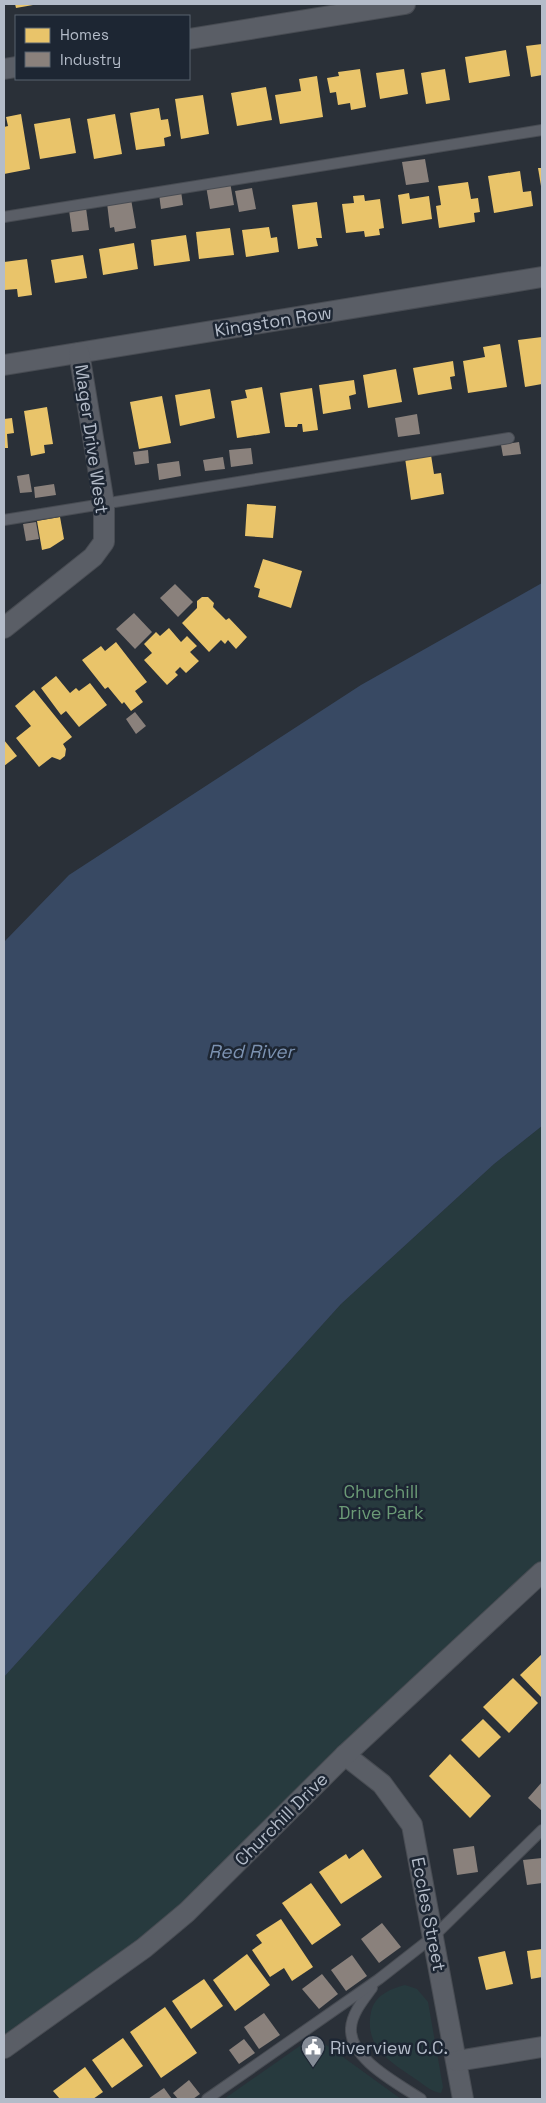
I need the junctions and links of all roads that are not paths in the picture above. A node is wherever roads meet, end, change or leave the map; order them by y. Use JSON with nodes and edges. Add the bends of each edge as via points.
{"nodes":[{"id":1,"x":405,"y":4,"type":"edge"},
{"id":2,"x":190,"y":39,"type":"edge"},
{"id":3,"x":542,"y":130,"type":"edge"},
{"id":4,"x":4,"y":217,"type":"edge"},
{"id":5,"x":542,"y":276,"type":"edge"},
{"id":6,"x":79,"y":353,"type":"junction"},
{"id":7,"x":4,"y":365,"type":"edge"},
{"id":8,"x":509,"y":438,"type":"dead end"},
{"id":9,"x":104,"y":504,"type":"junction"},
{"id":10,"x":4,"y":520,"type":"edge"},
{"id":11,"x":4,"y":628,"type":"edge"},
{"id":12,"x":542,"y":1572,"type":"edge"},
{"id":13,"x":345,"y":1755,"type":"junction"},
{"id":14,"x":542,"y":1830,"type":"edge"},
{"id":15,"x":434,"y":1936,"type":"junction"},
{"id":16,"x":379,"y":1979,"type":"junction"},
{"id":17,"x":542,"y":2047,"type":"edge"},
{"id":18,"x":4,"y":2048,"type":"edge"},
{"id":19,"x":457,"y":2061,"type":"junction"},
{"id":20,"x":207,"y":2099,"type":"edge"},
{"id":21,"x":421,"y":2099,"type":"edge"},
{"id":22,"x":463,"y":2099,"type":"edge"}],
"edges":[{"from":1,"to":2,"type":"street"},
{"from":3,"to":4,"type":"lane"},
{"from":5,"to":6,"type":"street","name":"Kingston Row"},
{"from":6,"to":7,"type":"street","name":"Kingston Row"},
{"from":6,"to":9,"type":"street","name":"Mager Drive West"},
{"from":8,"to":9,"type":"lane"},
{"from":9,"to":10,"type":"lane"},
{"from":9,"to":11,"type":"street","name":"Mager Drive West","via":[[104,542],[93,557]]},
{"from":12,"to":13,"type":"street","name":"Churchill Drive"},
{"from":13,"to":15,"type":"street","name":"Eccles Street","via":[[382,1784],[412,1825]]},
{"from":13,"to":18,"type":"street","name":"Churchill Drive","via":[[187,1912],[144,1948]]},
{"from":14,"to":15,"type":"lane"},
{"from":15,"to":16,"type":"lane"},
{"from":15,"to":19,"type":"street","name":"Eccles Street"},
{"from":16,"to":20,"type":"lane"},
{"from":16,"to":21,"type":"lane","via":[[358,2006],[351,2027],[354,2046],[369,2063]]},
{"from":17,"to":19,"type":"street"},
{"from":19,"to":22,"type":"street","name":"Eccles Street"}]}
